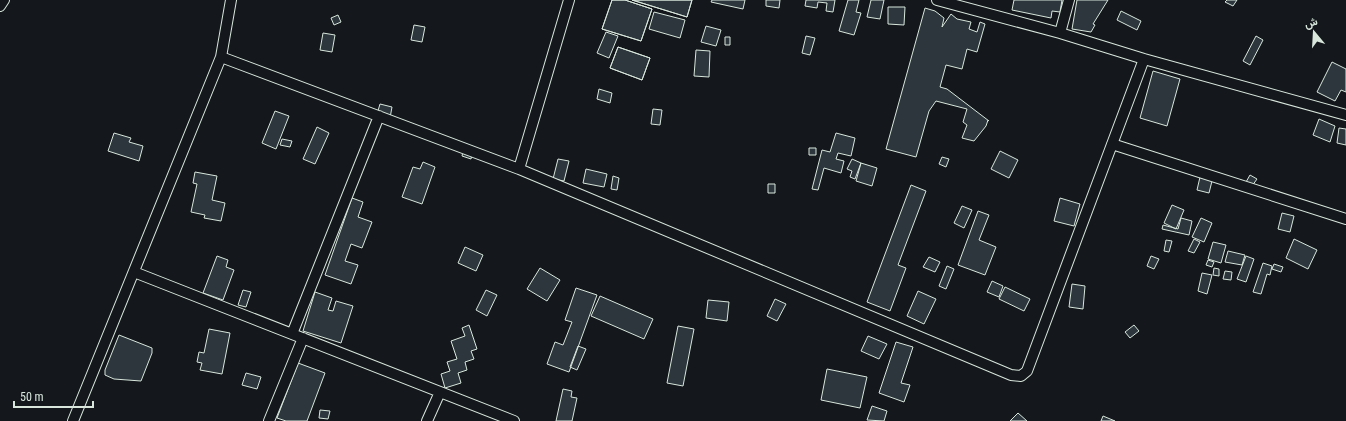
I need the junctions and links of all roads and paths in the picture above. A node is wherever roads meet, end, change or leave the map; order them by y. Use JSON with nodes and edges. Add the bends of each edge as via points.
{"nodes":[{"id":1,"x":4,"y":0,"type":"edge"},
{"id":2,"x":231,"y":0,"type":"edge"},
{"id":3,"x":569,"y":0,"type":"edge"},
{"id":4,"x":937,"y":0,"type":"edge"},
{"id":5,"x":1069,"y":0,"type":"edge"},
{"id":6,"x":0,"y":6,"type":"edge"},
{"id":7,"x":1060,"y":33,"type":"junction"},
{"id":8,"x":221,"y":57,"type":"junction"},
{"id":9,"x":1144,"y":59,"type":"junction"},
{"id":10,"x":1346,"y":115,"type":"edge"},
{"id":11,"x":379,"y":116,"type":"junction"},
{"id":12,"x":1112,"y":144,"type":"junction"},
{"id":13,"x":519,"y":169,"type":"junction"},
{"id":14,"x":1346,"y":219,"type":"edge"},
{"id":15,"x":134,"y":272,"type":"junction"},
{"id":16,"x":292,"y":334,"type":"junction"},
{"id":17,"x":303,"y":338,"type":"junction"},
{"id":18,"x":440,"y":392,"type":"junction"},
{"id":19,"x":73,"y":421,"type":"edge"},
{"id":20,"x":269,"y":421,"type":"edge"},
{"id":21,"x":427,"y":421,"type":"edge"},
{"id":22,"x":514,"y":421,"type":"edge"}],
"edges":[{"from":1,"to":6,"type":"street"},
{"from":2,"to":8,"type":"street"},
{"from":3,"to":13,"type":"street"},
{"from":4,"to":7,"type":"street"},
{"from":5,"to":7,"type":"street"},
{"from":7,"to":9,"type":"street"},
{"from":8,"to":11,"type":"street"},
{"from":8,"to":15,"type":"street"},
{"from":9,"to":10,"type":"street"},
{"from":9,"to":12,"type":"street"},
{"from":11,"to":13,"type":"street"},
{"from":11,"to":16,"type":"street"},
{"from":12,"to":13,"type":"street","via":[[1027,371],[1022,376],[1011,375]]},
{"from":12,"to":14,"type":"street"},
{"from":15,"to":16,"type":"street"},
{"from":15,"to":19,"type":"street"},
{"from":16,"to":17,"type":"street"},
{"from":17,"to":18,"type":"street"},
{"from":17,"to":20,"type":"street"},
{"from":18,"to":21,"type":"street"},
{"from":18,"to":22,"type":"street"}]}
